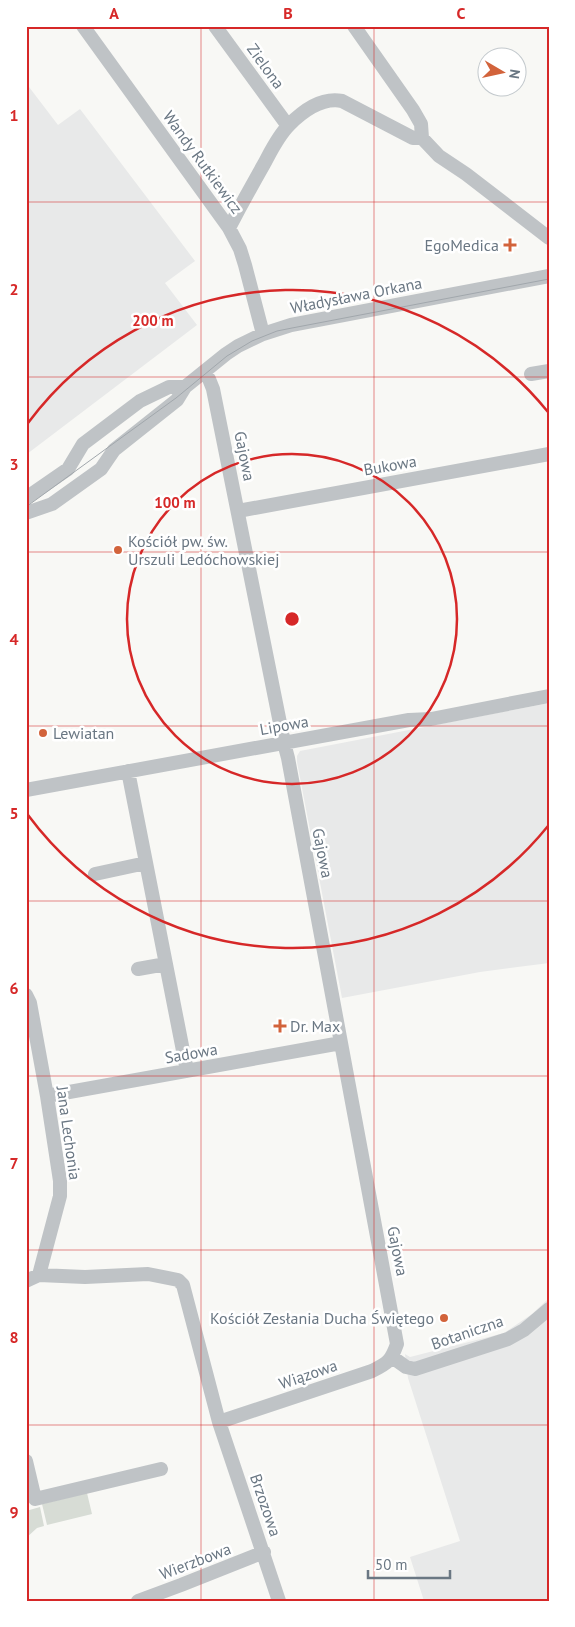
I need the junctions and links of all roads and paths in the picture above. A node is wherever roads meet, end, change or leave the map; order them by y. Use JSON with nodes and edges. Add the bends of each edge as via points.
{"nodes":[{"id":1,"x":83,"y":26,"type":"edge"},
{"id":2,"x":215,"y":26,"type":"edge"},
{"id":3,"x":354,"y":26,"type":"edge"},
{"id":4,"x":288,"y":126,"type":"junction"},
{"id":5,"x":422,"y":138,"type":"junction"},
{"id":6,"x":229,"y":228,"type":"junction"},
{"id":7,"x":549,"y":238,"type":"edge"},
{"id":8,"x":549,"y":276,"type":"edge"},
{"id":9,"x":263,"y":334,"type":"junction"},
{"id":10,"x":549,"y":371,"type":"edge"},
{"id":11,"x":204,"y":372,"type":"junction"},
{"id":12,"x":531,"y":374,"type":"dead end"},
{"id":13,"x":186,"y":387,"type":"junction"},
{"id":14,"x":549,"y":454,"type":"edge"},
{"id":15,"x":32,"y":495,"type":"edge"},
{"id":16,"x":238,"y":511,"type":"junction"},
{"id":17,"x":26,"y":513,"type":"edge"},
{"id":18,"x":549,"y":696,"type":"edge"},
{"id":19,"x":284,"y":743,"type":"junction"},
{"id":20,"x":128,"y":772,"type":"junction"},
{"id":21,"x":26,"y":790,"type":"edge"},
{"id":22,"x":146,"y":863,"type":"junction"},
{"id":23,"x":95,"y":874,"type":"dead end"},
{"id":24,"x":166,"y":964,"type":"junction"},
{"id":25,"x":138,"y":969,"type":"dead end"},
{"id":26,"x":26,"y":995,"type":"edge"},
{"id":27,"x":341,"y":1043,"type":"junction"},
{"id":28,"x":187,"y":1071,"type":"junction"},
{"id":29,"x":47,"y":1096,"type":"junction"},
{"id":30,"x":32,"y":1278,"type":"edge"},
{"id":31,"x":549,"y":1309,"type":"edge"},
{"id":32,"x":395,"y":1351,"type":"junction"},
{"id":33,"x":219,"y":1422,"type":"junction"},
{"id":34,"x":26,"y":1461,"type":"edge"},
{"id":35,"x":162,"y":1469,"type":"dead end"},
{"id":36,"x":264,"y":1552,"type":"junction"},
{"id":37,"x":138,"y":1601,"type":"edge"},
{"id":38,"x":280,"y":1601,"type":"edge"}],
"edges":[{"from":1,"to":6,"type":"street","name":"Wandy Rutkiewicz"},
{"from":2,"to":4,"type":"street","name":"Zielona"},
{"from":3,"to":5,"type":"street","via":[[413,110],[421,124]]},
{"from":4,"to":5,"type":"street","via":[[323,101],[336,100],[413,138]]},
{"from":4,"to":6,"type":"street"},
{"from":5,"to":7,"type":"street","via":[[439,156]]},
{"from":6,"to":9,"type":"street","name":"Wandy Rutkiewicz","via":[[240,249]]},
{"from":8,"to":9,"type":"street","name":"Władysława Orkana","via":[[292,325]]},
{"from":9,"to":11,"type":"street","name":"Władysława Orkana","via":[[238,346]]},
{"from":10,"to":12,"type":"street"},
{"from":11,"to":13,"type":"street","name":"Władysława Orkana"},
{"from":11,"to":16,"type":"street","name":"Gajowa","via":[[214,389]]},
{"from":13,"to":15,"type":"street","via":[[169,387],[140,402],[83,444],[68,469]]},
{"from":13,"to":17,"type":"street","name":"Władysława Orkana","via":[[177,400],[114,450],[101,469],[52,504]]},
{"from":14,"to":16,"type":"street","name":"Bukowa"},
{"from":16,"to":19,"type":"street","name":"Gajowa"},
{"from":18,"to":19,"type":"street","name":"Lipowa"},
{"from":19,"to":20,"type":"street","name":"Lipowa"},
{"from":19,"to":27,"type":"street","name":"Gajowa"},
{"from":20,"to":21,"type":"street","name":"Lipowa"},
{"from":20,"to":22,"type":"street"},
{"from":22,"to":23,"type":"street"},
{"from":22,"to":24,"type":"street"},
{"from":24,"to":25,"type":"street"},
{"from":24,"to":28,"type":"street"},
{"from":26,"to":29,"type":"street","name":"Jana Lechonia"},
{"from":27,"to":28,"type":"street","name":"Sadowa"},
{"from":27,"to":32,"type":"street","name":"Gajowa"},
{"from":28,"to":29,"type":"street","name":"Sadowa"},
{"from":29,"to":30,"type":"street","name":"Jana Lechonia","via":[[60,1196]]},
{"from":30,"to":33,"type":"street","name":"Brzozowa","via":[[148,1274],[178,1280],[183,1285]]},
{"from":31,"to":32,"type":"street","name":"Botaniczna","via":[[508,1339],[415,1368],[406,1367]]},
{"from":32,"to":33,"type":"street","name":"Wiązowa","via":[[386,1364],[372,1371]]},
{"from":33,"to":36,"type":"street","name":"Brzozowa"},
{"from":34,"to":35,"type":"street","via":[[35,1500]]},
{"from":36,"to":37,"type":"street","name":"Wierzbowa"},
{"from":36,"to":38,"type":"street","name":"Brzozowa"}]}
